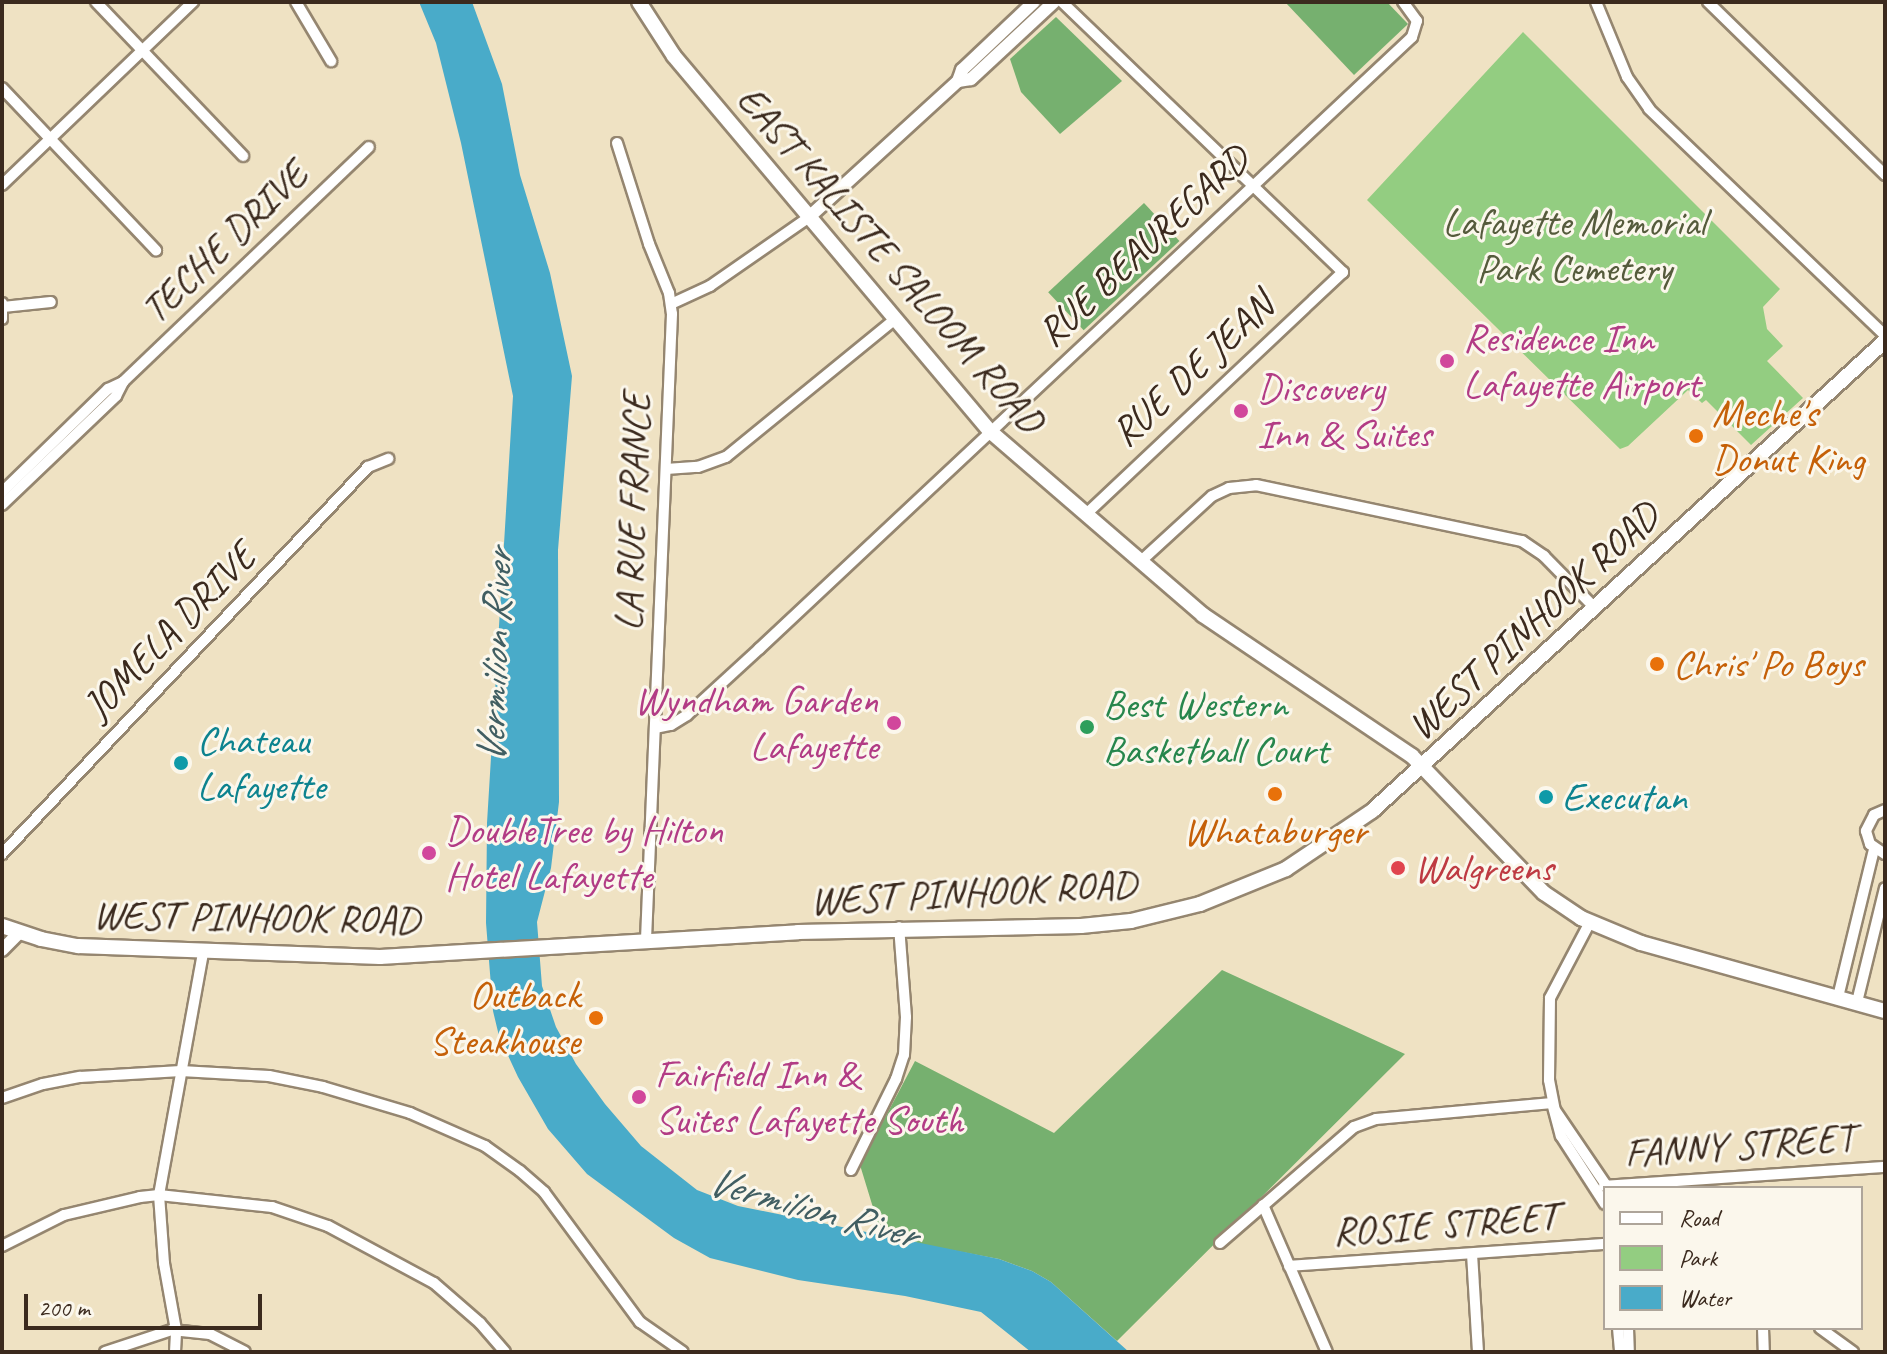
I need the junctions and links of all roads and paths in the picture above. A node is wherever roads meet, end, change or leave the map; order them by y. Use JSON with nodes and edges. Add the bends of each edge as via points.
{"nodes":[{"id":1,"x":96,"y":2,"type":"edge"},
{"id":2,"x":193,"y":2,"type":"edge"},
{"id":3,"x":296,"y":2,"type":"edge"},
{"id":4,"x":639,"y":2,"type":"edge"},
{"id":5,"x":1034,"y":2,"type":"edge"},
{"id":6,"x":1054,"y":2,"type":"edge"},
{"id":7,"x":1062,"y":2,"type":"edge"},
{"id":8,"x":1403,"y":2,"type":"edge"},
{"id":9,"x":1708,"y":2,"type":"edge"},
{"id":10,"x":1600,"y":4,"type":"edge"},
{"id":11,"x":142,"y":50,"type":"junction"},
{"id":12,"x":331,"y":61,"type":"dead end"},
{"id":13,"x":958,"y":81,"type":"junction"},
{"id":14,"x":2,"y":88,"type":"edge"},
{"id":15,"x":50,"y":139,"type":"junction"},
{"id":16,"x":617,"y":143,"type":"dead end"},
{"id":17,"x":369,"y":147,"type":"dead end"},
{"id":18,"x":243,"y":156,"type":"dead end"},
{"id":19,"x":1885,"y":175,"type":"edge"},
{"id":20,"x":2,"y":185,"type":"edge"},
{"id":21,"x":1254,"y":187,"type":"junction"},
{"id":22,"x":808,"y":218,"type":"junction"},
{"id":23,"x":156,"y":250,"type":"dead end"},
{"id":24,"x":51,"y":302,"type":"dead end"},
{"id":25,"x":671,"y":304,"type":"junction"},
{"id":26,"x":2,"y":305,"type":"edge"},
{"id":27,"x":2,"y":319,"type":"edge"},
{"id":28,"x":894,"y":320,"type":"junction"},
{"id":29,"x":1885,"y":338,"type":"edge"},
{"id":30,"x":991,"y":432,"type":"junction"},
{"id":31,"x":388,"y":459,"type":"dead end"},
{"id":32,"x":666,"y":469,"type":"junction"},
{"id":33,"x":17,"y":484,"type":"junction"},
{"id":34,"x":2,"y":492,"type":"edge"},
{"id":35,"x":2,"y":505,"type":"edge"},
{"id":36,"x":1086,"y":514,"type":"junction"},
{"id":37,"x":1141,"y":561,"type":"junction"},
{"id":38,"x":1594,"y":607,"type":"junction"},
{"id":39,"x":655,"y":728,"type":"junction"},
{"id":40,"x":1423,"y":766,"type":"junction"},
{"id":41,"x":1885,"y":810,"type":"edge"},
{"id":42,"x":1880,"y":852,"type":"edge"},
{"id":43,"x":2,"y":854,"type":"edge"},
{"id":44,"x":1865,"y":885,"type":"junction"},
{"id":45,"x":1885,"y":889,"type":"edge"},
{"id":46,"x":1590,"y":922,"type":"junction"},
{"id":47,"x":2,"y":926,"type":"edge"},
{"id":48,"x":899,"y":927,"type":"junction"},
{"id":49,"x":20,"y":932,"type":"junction"},
{"id":50,"x":646,"y":940,"type":"junction"},
{"id":51,"x":2,"y":950,"type":"edge"},
{"id":52,"x":203,"y":953,"type":"junction"},
{"id":53,"x":1838,"y":997,"type":"junction"},
{"id":54,"x":1857,"y":1002,"type":"junction"},
{"id":55,"x":1885,"y":1011,"type":"edge"},
{"id":56,"x":181,"y":1071,"type":"junction"},
{"id":57,"x":2,"y":1098,"type":"edge"},
{"id":58,"x":1552,"y":1103,"type":"junction"},
{"id":59,"x":1885,"y":1167,"type":"edge"},
{"id":60,"x":851,"y":1170,"type":"dead end"},
{"id":61,"x":1603,"y":1186,"type":"edge"},
{"id":62,"x":1618,"y":1186,"type":"edge"},
{"id":63,"x":159,"y":1195,"type":"junction"},
{"id":64,"x":1263,"y":1205,"type":"junction"},
{"id":65,"x":1220,"y":1243,"type":"dead end"},
{"id":66,"x":1603,"y":1244,"type":"edge"},
{"id":67,"x":2,"y":1246,"type":"edge"},
{"id":68,"x":1472,"y":1254,"type":"junction"},
{"id":69,"x":1289,"y":1266,"type":"junction"},
{"id":70,"x":176,"y":1330,"type":"junction"},
{"id":71,"x":1618,"y":1330,"type":"edge"},
{"id":72,"x":1628,"y":1330,"type":"edge"},
{"id":73,"x":1763,"y":1330,"type":"edge"},
{"id":74,"x":1823,"y":1330,"type":"edge"},
{"id":75,"x":105,"y":1352,"type":"edge"},
{"id":76,"x":175,"y":1352,"type":"edge"},
{"id":77,"x":245,"y":1352,"type":"edge"},
{"id":78,"x":505,"y":1352,"type":"edge"},
{"id":79,"x":683,"y":1352,"type":"edge"},
{"id":80,"x":1327,"y":1352,"type":"edge"},
{"id":81,"x":1478,"y":1352,"type":"edge"},
{"id":82,"x":1620,"y":1352,"type":"edge"},
{"id":83,"x":1629,"y":1352,"type":"edge"},
{"id":84,"x":1764,"y":1352,"type":"edge"},
{"id":85,"x":1853,"y":1352,"type":"edge"}],
"edges":[{"from":1,"to":11,"type":"street"},
{"from":2,"to":11,"type":"street"},
{"from":3,"to":12,"type":"street"},
{"from":4,"to":22,"type":"main road","name":"EAST KALISTE SALOOM ROAD","via":[[674,56]]},
{"from":5,"to":13,"type":"street","via":[[962,70]]},
{"from":6,"to":13,"type":"street","via":[[971,79]]},
{"from":7,"to":21,"type":"street"},
{"from":8,"to":21,"type":"street","name":"RUE BEAUREGARD","via":[[1415,16],[1412,37]]},
{"from":9,"to":19,"type":"street"},
{"from":10,"to":29,"type":"street","via":[[1627,77],[1649,109]]},
{"from":11,"to":15,"type":"street"},
{"from":11,"to":18,"type":"street"},
{"from":13,"to":22,"type":"street"},
{"from":14,"to":15,"type":"street"},
{"from":15,"to":20,"type":"street"},
{"from":15,"to":23,"type":"street"},
{"from":16,"to":25,"type":"street","name":"LA RUE FRANCE"},
{"from":17,"to":33,"type":"street","name":"TECHE DRIVE","via":[[123,382],[116,396]]},
{"from":21,"to":30,"type":"street","name":"RUE BEAUREGARD"},
{"from":21,"to":36,"type":"street","name":"RUE DE JEAN","via":[[1343,272]]},
{"from":22,"to":25,"type":"street","via":[[710,286]]},
{"from":22,"to":28,"type":"main road","name":"EAST KALISTE SALOOM ROAD"},
{"from":24,"to":26,"type":"street"},
{"from":25,"to":32,"type":"street","name":"LA RUE FRANCE"},
{"from":26,"to":27,"type":"street"},
{"from":28,"to":30,"type":"main road","name":"EAST KALISTE SALOOM ROAD"},
{"from":28,"to":32,"type":"street","via":[[726,457],[698,467]]},
{"from":29,"to":38,"type":"main road","name":"WEST PINHOOK ROAD"},
{"from":30,"to":36,"type":"main road","name":"EAST KALISTE SALOOM ROAD"},
{"from":30,"to":39,"type":"street","name":"RUE BEAUREGARD","via":[[687,715]]},
{"from":31,"to":43,"type":"street","name":"JOMELA DRIVE","via":[[368,467]]},
{"from":32,"to":39,"type":"street","name":"LA RUE FRANCE"},
{"from":33,"to":34,"type":"street","name":"TECHE DRIVE"},
{"from":33,"to":35,"type":"street","name":"TECHE DRIVE"},
{"from":36,"to":37,"type":"main road","name":"EAST KALISTE SALOOM ROAD"},
{"from":37,"to":38,"type":"street","via":[[1212,496],[1256,485],[1522,541]]},
{"from":37,"to":40,"type":"main road","name":"EAST KALISTE SALOOM ROAD","via":[[1226,633]]},
{"from":38,"to":40,"type":"main road","name":"WEST PINHOOK ROAD"},
{"from":39,"to":50,"type":"street","name":"LA RUE FRANCE"},
{"from":40,"to":46,"type":"main road","name":"EAST KALISTE SALOOM ROAD","via":[[1532,883]]},
{"from":40,"to":48,"type":"main road","name":"WEST PINHOOK ROAD","via":[[1315,852],[1257,882],[1188,908],[1081,926]]},
{"from":41,"to":42,"type":"street","via":[[1867,826],[1867,838]]},
{"from":42,"to":44,"type":"street"},
{"from":44,"to":45,"type":"street"},
{"from":44,"to":53,"type":"street"},
{"from":45,"to":54,"type":"street"},
{"from":46,"to":53,"type":"main road","name":"EAST KALISTE SALOOM ROAD","via":[[1658,949]]},
{"from":46,"to":58,"type":"street","via":[[1550,998]]},
{"from":47,"to":49,"type":"main road","name":"WEST PINHOOK ROAD"},
{"from":48,"to":50,"type":"main road","name":"WEST PINHOOK ROAD"},
{"from":48,"to":60,"type":"street","via":[[904,1055]]},
{"from":49,"to":51,"type":"street"},
{"from":49,"to":52,"type":"main road","name":"WEST PINHOOK ROAD","via":[[78,946]]},
{"from":50,"to":52,"type":"main road","name":"WEST PINHOOK ROAD","via":[[380,957]]},
{"from":52,"to":56,"type":"street"},
{"from":53,"to":54,"type":"main road","name":"EAST KALISTE SALOOM ROAD"},
{"from":54,"to":55,"type":"main road","name":"EAST KALISTE SALOOM ROAD"},
{"from":56,"to":57,"type":"street","via":[[80,1077]]},
{"from":56,"to":63,"type":"street"},
{"from":56,"to":79,"type":"street","via":[[269,1076],[323,1087],[410,1113],[485,1146],[544,1192],[640,1322]]},
{"from":58,"to":61,"type":"street"},
{"from":58,"to":64,"type":"street","via":[[1366,1121]]},
{"from":59,"to":62,"type":"street","name":"FANNY STREET"},
{"from":63,"to":67,"type":"street","via":[[64,1215]]},
{"from":63,"to":70,"type":"street"},
{"from":63,"to":78,"type":"street","via":[[246,1202],[328,1226],[434,1283]]},
{"from":64,"to":65,"type":"street"},
{"from":64,"to":69,"type":"street"},
{"from":66,"to":68,"type":"street","name":"ROSIE STREET"},
{"from":68,"to":69,"type":"street","name":"ROSIE STREET"},
{"from":68,"to":81,"type":"street"},
{"from":69,"to":80,"type":"street"},
{"from":70,"to":75,"type":"street"},
{"from":70,"to":76,"type":"street"},
{"from":70,"to":77,"type":"street","via":[[210,1334]]},
{"from":71,"to":82,"type":"street"},
{"from":72,"to":83,"type":"street"},
{"from":73,"to":84,"type":"street"},
{"from":74,"to":85,"type":"street"}]}
